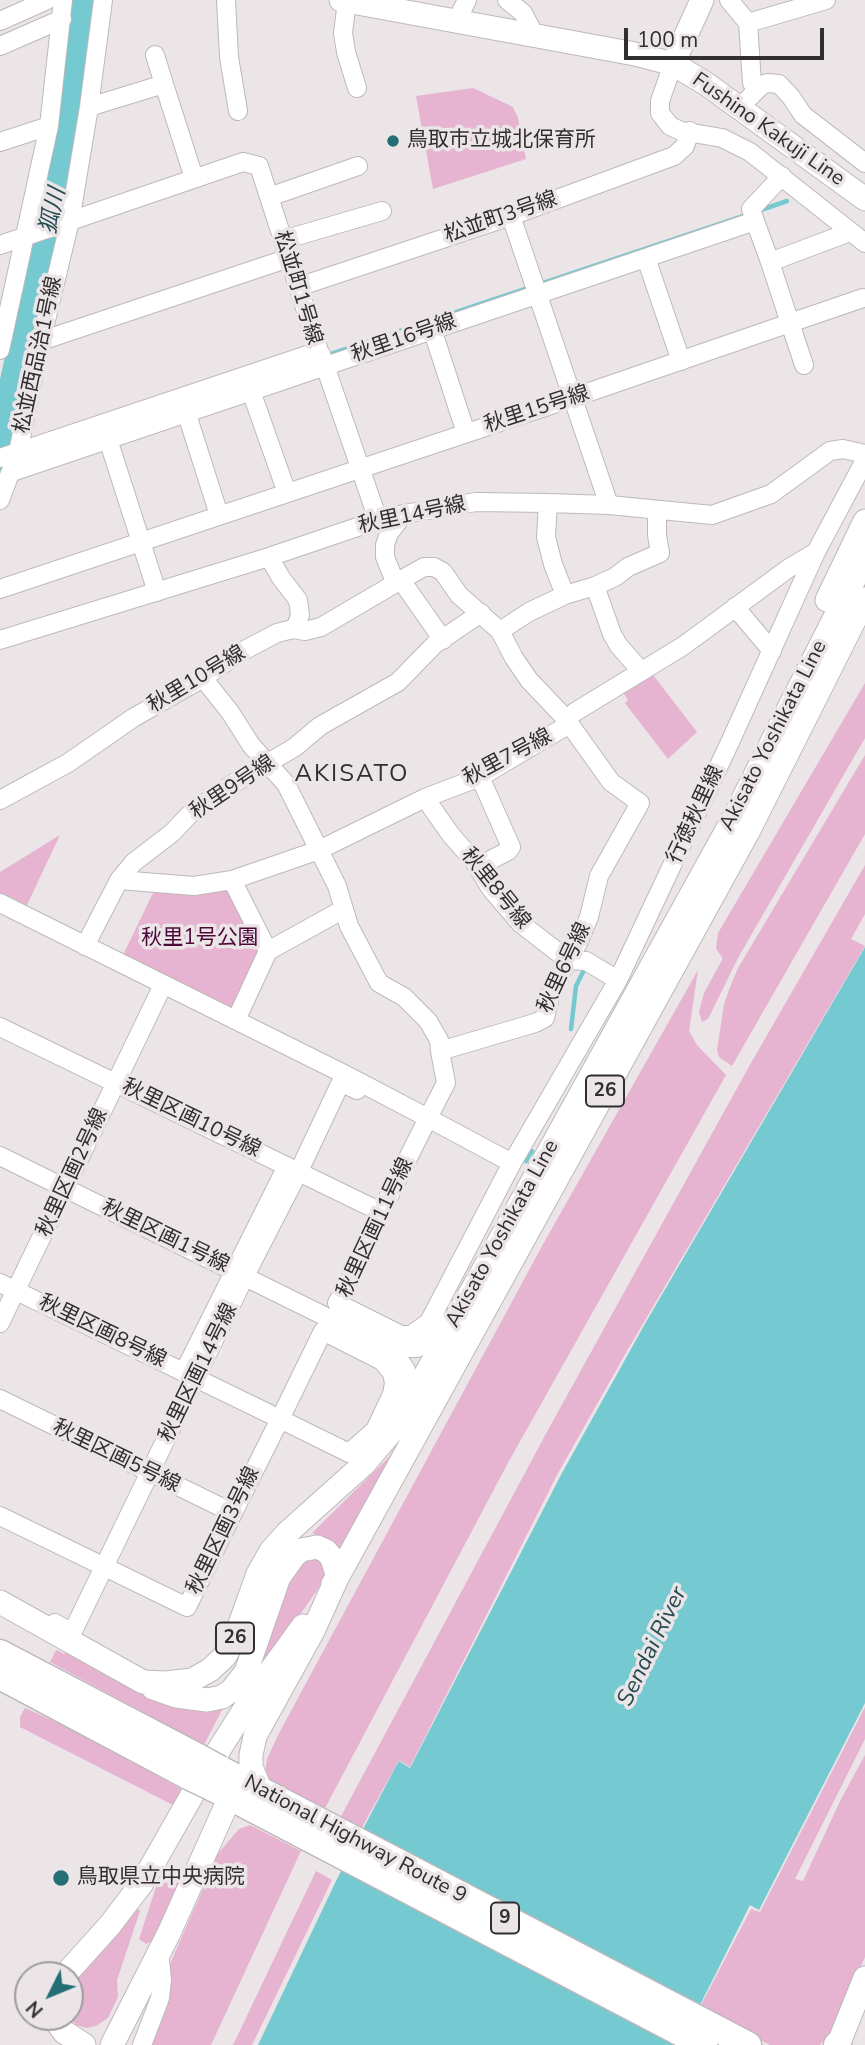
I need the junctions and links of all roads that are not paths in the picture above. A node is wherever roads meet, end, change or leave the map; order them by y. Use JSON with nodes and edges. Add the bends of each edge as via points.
{"nodes":[{"id":1,"x":47,"y":0,"type":"edge"},
{"id":2,"x":63,"y":0,"type":"edge"},
{"id":3,"x":103,"y":0,"type":"edge"},
{"id":4,"x":226,"y":0,"type":"edge"},
{"id":5,"x":467,"y":0,"type":"edge"},
{"id":6,"x":507,"y":0,"type":"edge"},
{"id":7,"x":702,"y":0,"type":"edge"},
{"id":8,"x":729,"y":0,"type":"edge"},
{"id":9,"x":826,"y":0,"type":"edge"},
{"id":10,"x":344,"y":1,"type":"edge"},
{"id":11,"x":393,"y":5,"type":"edge"},
{"id":12,"x":62,"y":19,"type":"junction"},
{"id":13,"x":0,"y":21,"type":"edge"},
{"id":14,"x":456,"y":22,"type":"junction"},
{"id":15,"x":748,"y":23,"type":"junction"},
{"id":16,"x":535,"y":36,"type":"junction"},
{"id":17,"x":0,"y":46,"type":"edge"},
{"id":18,"x":155,"y":55,"type":"dead end"},
{"id":19,"x":673,"y":64,"type":"junction"},
{"id":20,"x":164,"y":83,"type":"junction"},
{"id":21,"x":357,"y":88,"type":"dead end"},
{"id":22,"x":757,"y":89,"type":"junction"},
{"id":23,"x":89,"y":107,"type":"junction"},
{"id":24,"x":739,"y":108,"type":"junction"},
{"id":25,"x":238,"y":111,"type":"dead end"},
{"id":26,"x":49,"y":126,"type":"junction"},
{"id":27,"x":690,"y":131,"type":"junction"},
{"id":28,"x":0,"y":142,"type":"edge"},
{"id":29,"x":865,"y":163,"type":"edge"},
{"id":30,"x":358,"y":166,"type":"dead end"},
{"id":31,"x":782,"y":176,"type":"junction"},
{"id":32,"x":194,"y":178,"type":"junction"},
{"id":33,"x":269,"y":197,"type":"junction"},
{"id":34,"x":865,"y":199,"type":"edge"},
{"id":35,"x":382,"y":211,"type":"dead end"},
{"id":36,"x":511,"y":216,"type":"junction"},
{"id":37,"x":755,"y":221,"type":"junction"},
{"id":38,"x":67,"y":222,"type":"junction"},
{"id":39,"x":850,"y":232,"type":"junction"},
{"id":40,"x":29,"y":235,"type":"junction"},
{"id":41,"x":283,"y":240,"type":"junction"},
{"id":42,"x":865,"y":243,"type":"edge"},
{"id":43,"x":0,"y":245,"type":"edge"},
{"id":44,"x":289,"y":258,"type":"junction"},
{"id":45,"x":646,"y":258,"type":"junction"},
{"id":46,"x":770,"y":262,"type":"junction"},
{"id":47,"x":298,"y":287,"type":"junction"},
{"id":48,"x":538,"y":293,"type":"junction"},
{"id":49,"x":863,"y":298,"type":"dead end"},
{"id":50,"x":790,"y":323,"type":"junction"},
{"id":51,"x":432,"y":330,"type":"junction"},
{"id":52,"x":41,"y":341,"type":"junction"},
{"id":53,"x":0,"y":350,"type":"edge"},
{"id":54,"x":323,"y":358,"type":"junction"},
{"id":55,"x":681,"y":361,"type":"junction"},
{"id":56,"x":804,"y":365,"type":"dead end"},
{"id":57,"x":251,"y":391,"type":"junction"},
{"id":58,"x":572,"y":398,"type":"junction"},
{"id":59,"x":184,"y":405,"type":"junction"},
{"id":60,"x":105,"y":431,"type":"junction"},
{"id":61,"x":466,"y":433,"type":"junction"},
{"id":62,"x":865,"y":454,"type":"edge"},
{"id":63,"x":13,"y":460,"type":"edge"},
{"id":64,"x":865,"y":460,"type":"edge"},
{"id":65,"x":362,"y":468,"type":"junction"},
{"id":66,"x":287,"y":493,"type":"junction"},
{"id":67,"x":0,"y":500,"type":"edge"},
{"id":68,"x":548,"y":503,"type":"junction"},
{"id":69,"x":608,"y":505,"type":"junction"},
{"id":70,"x":657,"y":510,"type":"junction"},
{"id":71,"x":404,"y":514,"type":"junction"},
{"id":72,"x":219,"y":515,"type":"junction"},
{"id":73,"x":378,"y":520,"type":"junction"},
{"id":74,"x":865,"y":522,"type":"edge"},
{"id":75,"x":141,"y":541,"type":"junction"},
{"id":76,"x":816,"y":552,"type":"junction"},
{"id":77,"x":269,"y":557,"type":"junction"},
{"id":78,"x":865,"y":558,"type":"edge"},
{"id":79,"x":401,"y":580,"type":"junction"},
{"id":80,"x":595,"y":586,"type":"junction"},
{"id":81,"x":0,"y":589,"type":"edge"},
{"id":82,"x":157,"y":593,"type":"junction"},
{"id":83,"x":565,"y":595,"type":"junction"},
{"id":84,"x":865,"y":599,"type":"edge"},
{"id":85,"x":736,"y":607,"type":"junction"},
{"id":86,"x":481,"y":613,"type":"junction"},
{"id":87,"x":865,"y":625,"type":"edge"},
{"id":88,"x":293,"y":629,"type":"junction"},
{"id":89,"x":500,"y":631,"type":"junction"},
{"id":90,"x":0,"y":640,"type":"edge"},
{"id":91,"x":443,"y":640,"type":"junction"},
{"id":92,"x":772,"y":651,"type":"junction"},
{"id":93,"x":641,"y":671,"type":"junction"},
{"id":94,"x":203,"y":678,"type":"junction"},
{"id":95,"x":566,"y":719,"type":"junction"},
{"id":96,"x":269,"y":763,"type":"junction"},
{"id":97,"x":480,"y":777,"type":"junction"},
{"id":98,"x":760,"y":786,"type":"junction"},
{"id":99,"x":425,"y":798,"type":"junction"},
{"id":100,"x":0,"y":800,"type":"edge"},
{"id":101,"x":319,"y":850,"type":"junction"},
{"id":102,"x":477,"y":867,"type":"junction"},
{"id":103,"x":119,"y":880,"type":"junction"},
{"id":104,"x":232,"y":880,"type":"junction"},
{"id":105,"x":0,"y":903,"type":"edge"},
{"id":106,"x":344,"y":909,"type":"junction"},
{"id":107,"x":85,"y":946,"type":"junction"},
{"id":108,"x":268,"y":951,"type":"junction"},
{"id":109,"x":568,"y":960,"type":"junction"},
{"id":110,"x":618,"y":980,"type":"junction"},
{"id":111,"x":163,"y":985,"type":"junction"},
{"id":112,"x":236,"y":1020,"type":"junction"},
{"id":113,"x":0,"y":1027,"type":"edge"},
{"id":114,"x":440,"y":1051,"type":"junction"},
{"id":115,"x":343,"y":1078,"type":"junction"},
{"id":116,"x":116,"y":1082,"type":"junction"},
{"id":117,"x":427,"y":1121,"type":"junction"},
{"id":118,"x":0,"y":1156,"type":"edge"},
{"id":119,"x":504,"y":1163,"type":"junction"},
{"id":120,"x":293,"y":1169,"type":"junction"},
{"id":121,"x":529,"y":1187,"type":"junction"},
{"id":122,"x":66,"y":1188,"type":"junction"},
{"id":123,"x":381,"y":1212,"type":"junction"},
{"id":124,"x":239,"y":1274,"type":"junction"},
{"id":125,"x":8,"y":1286,"type":"edge"},
{"id":126,"x":330,"y":1317,"type":"junction"},
{"id":127,"x":0,"y":1323,"type":"edge"},
{"id":128,"x":367,"y":1336,"type":"junction"},
{"id":129,"x":190,"y":1375,"type":"junction"},
{"id":130,"x":0,"y":1399,"type":"edge"},
{"id":131,"x":280,"y":1419,"type":"junction"},
{"id":132,"x":398,"y":1424,"type":"junction"},
{"id":133,"x":150,"y":1474,"type":"junction"},
{"id":134,"x":233,"y":1513,"type":"junction"},
{"id":135,"x":0,"y":1516,"type":"edge"},
{"id":136,"x":104,"y":1567,"type":"junction"},
{"id":137,"x":337,"y":1578,"type":"junction"},
{"id":138,"x":0,"y":1593,"type":"edge"},
{"id":139,"x":0,"y":1602,"type":"edge"},
{"id":140,"x":0,"y":1646,"type":"edge"},
{"id":141,"x":0,"y":1653,"type":"edge"},
{"id":142,"x":0,"y":1676,"type":"edge"},
{"id":143,"x":143,"y":1682,"type":"junction"},
{"id":144,"x":238,"y":1683,"type":"junction"},
{"id":145,"x":0,"y":1686,"type":"edge"},
{"id":146,"x":119,"y":1715,"type":"junction"},
{"id":147,"x":95,"y":1727,"type":"junction"},
{"id":148,"x":221,"y":1782,"type":"junction"},
{"id":149,"x":159,"y":1951,"type":"junction"},
{"id":150,"x":78,"y":1961,"type":"edge"},
{"id":151,"x":865,"y":1978,"type":"edge"},
{"id":152,"x":63,"y":2031,"type":"edge"},
{"id":153,"x":84,"y":2045,"type":"edge"},
{"id":154,"x":112,"y":2045,"type":"edge"},
{"id":155,"x":142,"y":2045,"type":"edge"},
{"id":156,"x":704,"y":2045,"type":"edge"},
{"id":157,"x":748,"y":2045,"type":"edge"},
{"id":158,"x":837,"y":2045,"type":"edge"}],
"edges":[{"from":1,"to":13,"type":"street"},
{"from":2,"to":12,"type":"street"},
{"from":3,"to":23,"type":"street","name":"松並西品治1号線"},
{"from":4,"to":25,"type":"street"},
{"from":5,"to":14,"type":"street"},
{"from":6,"to":16,"type":"street","via":[[523,13]]},
{"from":7,"to":19,"type":"main road"},
{"from":8,"to":15,"type":"street"},
{"from":9,"to":15,"type":"street"},
{"from":10,"to":11,"type":"main road","name":"Fushino Kakuji Line"},
{"from":10,"to":21,"type":"street","via":[[343,33]]},
{"from":11,"to":14,"type":"main road","name":"Fushino Kakuji Line"},
{"from":12,"to":17,"type":"street"},
{"from":12,"to":26,"type":"street"},
{"from":14,"to":16,"type":"main road","name":"Fushino Kakuji Line"},
{"from":15,"to":22,"type":"street","via":[[752,83]]},
{"from":16,"to":19,"type":"main road","name":"Fushino Kakuji Line"},
{"from":18,"to":20,"type":"street"},
{"from":19,"to":24,"type":"main road","name":"Fushino Kakuji Line"},
{"from":19,"to":27,"type":"street","via":[[660,113],[674,129]]},
{"from":20,"to":23,"type":"street"},
{"from":20,"to":32,"type":"street"},
{"from":22,"to":24,"type":"street"},
{"from":22,"to":29,"type":"street","via":[[767,83],[779,84],[803,115]]},
{"from":23,"to":38,"type":"street","name":"松並西品治1号線"},
{"from":24,"to":34,"type":"main road","name":"Fushino Kakuji Line"},
{"from":26,"to":28,"type":"street"},
{"from":26,"to":40,"type":"street"},
{"from":27,"to":31,"type":"street","via":[[736,143]]},
{"from":27,"to":36,"type":"street","name":"松並町3号線","via":[[685,146],[674,156]]},
{"from":30,"to":33,"type":"street"},
{"from":31,"to":37,"type":"street","via":[[751,209]]},
{"from":31,"to":39,"type":"street"},
{"from":32,"to":33,"type":"street","name":"松並町1号線","via":[[243,162],[259,166]]},
{"from":32,"to":38,"type":"street","name":"松並町1号線"},
{"from":33,"to":41,"type":"street","name":"松並町1号線"},
{"from":35,"to":41,"type":"street"},
{"from":36,"to":47,"type":"street","name":"松並町3号線"},
{"from":36,"to":48,"type":"street"},
{"from":37,"to":45,"type":"street","name":"秋里16号線"},
{"from":37,"to":46,"type":"street"},
{"from":38,"to":40,"type":"street","name":"松並町1号線"},
{"from":38,"to":52,"type":"street","name":"松並西品治1号線"},
{"from":39,"to":42,"type":"street"},
{"from":39,"to":46,"type":"street"},
{"from":40,"to":43,"type":"street","name":"松並町1号線"},
{"from":40,"to":53,"type":"street"},
{"from":41,"to":44,"type":"street","name":"松並町1号線"},
{"from":44,"to":47,"type":"street","name":"松並町1号線"},
{"from":44,"to":52,"type":"street"},
{"from":45,"to":48,"type":"street","name":"秋里16号線"},
{"from":45,"to":55,"type":"street"},
{"from":46,"to":50,"type":"street"},
{"from":47,"to":54,"type":"street","name":"松並町1号線"},
{"from":48,"to":51,"type":"street","name":"秋里16号線"},
{"from":48,"to":58,"type":"street"},
{"from":49,"to":50,"type":"street","name":"秋里15号線"},
{"from":50,"to":55,"type":"street","name":"秋里15号線"},
{"from":50,"to":56,"type":"street"},
{"from":51,"to":54,"type":"street","name":"秋里16号線"},
{"from":51,"to":61,"type":"street"},
{"from":52,"to":63,"type":"street","name":"松並西品治1号線"},
{"from":54,"to":57,"type":"street","name":"秋里16号線"},
{"from":54,"to":59,"type":"street","name":"松並町1号線"},
{"from":54,"to":65,"type":"street"},
{"from":55,"to":58,"type":"street","name":"秋里15号線"},
{"from":57,"to":59,"type":"street","name":"秋里16号線"},
{"from":57,"to":66,"type":"street"},
{"from":58,"to":61,"type":"street","name":"秋里15号線"},
{"from":58,"to":69,"type":"street"},
{"from":59,"to":60,"type":"street","name":"松並町1号線"},
{"from":59,"to":72,"type":"street"},
{"from":60,"to":63,"type":"street","name":"松並町1号線"},
{"from":60,"to":75,"type":"street"},
{"from":61,"to":65,"type":"street","name":"秋里15号線"},
{"from":62,"to":70,"type":"street","name":"秋里14号線","via":[[830,451],[771,494],[712,516]]},
{"from":63,"to":67,"type":"street","name":"松並西品治1号線"},
{"from":64,"to":76,"type":"street","name":"行徳秋里線"},
{"from":65,"to":66,"type":"street","name":"秋里15号線"},
{"from":65,"to":73,"type":"street"},
{"from":66,"to":72,"type":"street","name":"秋里15号線"},
{"from":68,"to":69,"type":"street","name":"秋里14号線"},
{"from":68,"to":71,"type":"street","name":"秋里14号線","via":[[476,502]]},
{"from":68,"to":83,"type":"street","via":[[546,537]]},
{"from":69,"to":70,"type":"street","name":"秋里14号線"},
{"from":70,"to":80,"type":"street","via":[[660,553]]},
{"from":71,"to":73,"type":"street","name":"秋里14号線"},
{"from":71,"to":79,"type":"street","via":[[385,545],[389,571]]},
{"from":72,"to":75,"type":"street","name":"秋里15号線"},
{"from":73,"to":77,"type":"street","name":"秋里14号線"},
{"from":74,"to":98,"type":"main road","via":[[811,635]]},
{"from":75,"to":81,"type":"street","name":"秋里15号線"},
{"from":75,"to":82,"type":"street"},
{"from":76,"to":85,"type":"street","name":"秋里7号線"},
{"from":76,"to":92,"type":"street","name":"行徳秋里線"},
{"from":77,"to":82,"type":"street","name":"秋里14号線"},
{"from":77,"to":88,"type":"street","via":[[298,600],[300,615]]},
{"from":78,"to":98,"type":"main road","name":"Akisato Yoshikata Line","number":"26"},
{"from":79,"to":86,"type":"street","name":"秋里6号線","via":[[424,567],[434,567]]},
{"from":79,"to":88,"type":"street","name":"秋里10号線","via":[[321,627]]},
{"from":79,"to":91,"type":"street"},
{"from":80,"to":83,"type":"street"},
{"from":80,"to":93,"type":"street","via":[[612,634]]},
{"from":82,"to":90,"type":"street","name":"秋里14号線"},
{"from":83,"to":89,"type":"street"},
{"from":84,"to":98,"type":"main road","name":"Akisato Yoshikata Line","number":"26"},
{"from":85,"to":92,"type":"street"},
{"from":85,"to":93,"type":"street","name":"秋里7号線"},
{"from":86,"to":89,"type":"street","name":"秋里6号線"},
{"from":86,"to":91,"type":"street","name":"秋里9号線"},
{"from":87,"to":98,"type":"main road"},
{"from":88,"to":94,"type":"street","name":"秋里10号線","via":[[239,653]]},
{"from":89,"to":95,"type":"street","name":"秋里6号線","via":[[529,681]]},
{"from":91,"to":96,"type":"street","name":"秋里9号線","via":[[398,682],[320,726]]},
{"from":92,"to":110,"type":"street","name":"行徳秋里線"},
{"from":93,"to":95,"type":"street","name":"秋里7号線"},
{"from":94,"to":96,"type":"street"},
{"from":94,"to":100,"type":"street","name":"秋里10号線"},
{"from":95,"to":97,"type":"street","name":"秋里7号線","via":[[563,728]]},
{"from":95,"to":109,"type":"street","name":"秋里6号線","via":[[611,782],[640,803],[599,876],[589,917]]},
{"from":96,"to":101,"type":"street","via":[[286,784]]},
{"from":96,"to":103,"type":"street","name":"秋里9号線","via":[[205,803]]},
{"from":97,"to":99,"type":"street","name":"秋里7号線"},
{"from":97,"to":102,"type":"street","via":[[511,847]]},
{"from":98,"to":121,"type":"main road","name":"Akisato Yoshikata Line","number":"26","via":[[733,819]]},
{"from":98,"to":137,"type":"main road","name":"Akisato Yoshikata Line","number":"26"},
{"from":99,"to":101,"type":"street","name":"秋里7号線"},
{"from":99,"to":102,"type":"street","name":"秋里8号線"},
{"from":101,"to":104,"type":"street","name":"秋里7号線"},
{"from":101,"to":106,"type":"street"},
{"from":102,"to":109,"type":"street","name":"秋里8号線","via":[[520,923]]},
{"from":103,"to":104,"type":"street","name":"秋里7号線","via":[[194,886]]},
{"from":103,"to":107,"type":"street","name":"秋里9号線"},
{"from":104,"to":108,"type":"street"},
{"from":105,"to":107,"type":"street"},
{"from":106,"to":108,"type":"street"},
{"from":106,"to":114,"type":"street","via":[[379,983],[404,997],[428,1021]]},
{"from":107,"to":111,"type":"street"},
{"from":108,"to":112,"type":"street"},
{"from":109,"to":110,"type":"street","name":"秋里8号線","via":[[586,961]]},
{"from":109,"to":114,"type":"street","name":"秋里6号線","via":[[548,997],[545,1018]]},
{"from":110,"to":119,"type":"street","name":"行徳秋里線"},
{"from":111,"to":112,"type":"street"},
{"from":111,"to":116,"type":"street","name":"秋里区画2号線"},
{"from":112,"to":115,"type":"street"},
{"from":113,"to":116,"type":"street","name":"秋里区画10号線"},
{"from":114,"to":117,"type":"street","name":"秋里区画11号線","via":[[446,1083]]},
{"from":115,"to":117,"type":"street"},
{"from":115,"to":120,"type":"street"},
{"from":116,"to":120,"type":"street","name":"秋里区画10号線"},
{"from":116,"to":122,"type":"street","name":"秋里区画2号線"},
{"from":117,"to":119,"type":"street"},
{"from":117,"to":123,"type":"street","name":"秋里区画11号線"},
{"from":118,"to":122,"type":"street","name":"秋里区画1号線"},
{"from":119,"to":126,"type":"street","name":"秋里区画11号線","via":[[429,1322],[419,1331],[401,1335]]},
{"from":120,"to":123,"type":"street","name":"秋里区画10号線"},
{"from":120,"to":124,"type":"street","name":"秋里区画14号線"},
{"from":121,"to":128,"type":"street","via":[[432,1339],[406,1349]]},
{"from":121,"to":132,"type":"main road","name":"Akisato Yoshikata Line","number":"26"},
{"from":122,"to":124,"type":"street","name":"秋里区画1号線"},
{"from":122,"to":125,"type":"street","name":"秋里区画2号線"},
{"from":123,"to":126,"type":"street","name":"秋里区画11号線"},
{"from":124,"to":126,"type":"street","name":"秋里区画1号線"},
{"from":124,"to":129,"type":"street","name":"秋里区画14号線"},
{"from":125,"to":127,"type":"street","name":"秋里区画2号線"},
{"from":125,"to":129,"type":"street","name":"秋里区画8号線"},
{"from":126,"to":128,"type":"street"},
{"from":126,"to":131,"type":"street"},
{"from":126,"to":131,"type":"street","name":"秋里区画8号線","via":[[392,1373],[393,1388],[375,1430],[349,1452]]},
{"from":128,"to":132,"type":"street","via":[[390,1351],[406,1370]]},
{"from":129,"to":131,"type":"street","name":"秋里区画8号線"},
{"from":129,"to":133,"type":"street","name":"秋里区画14号線"},
{"from":130,"to":133,"type":"street","name":"秋里区画5号線"},
{"from":131,"to":134,"type":"street","name":"秋里区画3号線"},
{"from":132,"to":143,"type":"main road","name":"Akisato Yoshikata Line","number":"26","via":[[373,1455],[271,1551],[252,1587],[232,1645],[220,1661],[191,1679]]},
{"from":132,"to":144,"type":"main road","number":"26","via":[[365,1472],[297,1538],[272,1570]]},
{"from":133,"to":134,"type":"street","name":"秋里区画5号線"},
{"from":133,"to":136,"type":"street","name":"秋里区画14号線"},
{"from":134,"to":136,"type":"street","name":"秋里区画3号線","via":[[187,1607]]},
{"from":135,"to":136,"type":"street","name":"秋里区画3号線"},
{"from":136,"to":138,"type":"street","name":"秋里区画14号線","via":[[72,1633]]},
{"from":137,"to":144,"type":"main road","via":[[326,1551],[310,1547],[294,1556],[279,1577]]},
{"from":137,"to":148,"type":"main road","number":"26","via":[[258,1688]]},
{"from":137,"to":148,"type":"main road","name":"Akisato Yoshikata Line","number":"26","via":[[255,1736],[251,1767]]},
{"from":139,"to":143,"type":"main road","number":"26"},
{"from":140,"to":146,"type":"highway","number":"9"},
{"from":141,"to":146,"type":"highway","name":"National Highway Route 9","number":"9"},
{"from":142,"to":147,"type":"highway","name":"National Highway Route 9","number":"9"},
{"from":143,"to":144,"type":"main road","number":"26","via":[[167,1694],[208,1700],[227,1695]]},
{"from":144,"to":148,"type":"main road","number":"26"},
{"from":145,"to":147,"type":"highway","number":"9"},
{"from":146,"to":148,"type":"highway","name":"National Highway Route 9","number":"9"},
{"from":147,"to":148,"type":"highway","name":"National Highway Route 9","number":"9"},
{"from":148,"to":149,"type":"main road","number":"26"},
{"from":148,"to":150,"type":"main road","number":"26"},
{"from":148,"to":156,"type":"highway","name":"National Highway Route 9","number":"9"},
{"from":148,"to":157,"type":"highway","name":"National Highway Route 9","number":"9"},
{"from":149,"to":154,"type":"main road","number":"26"},
{"from":149,"to":155,"type":"street","via":[[160,1998]]},
{"from":151,"to":158,"type":"main road"},
{"from":152,"to":153,"type":"main road"}]}
